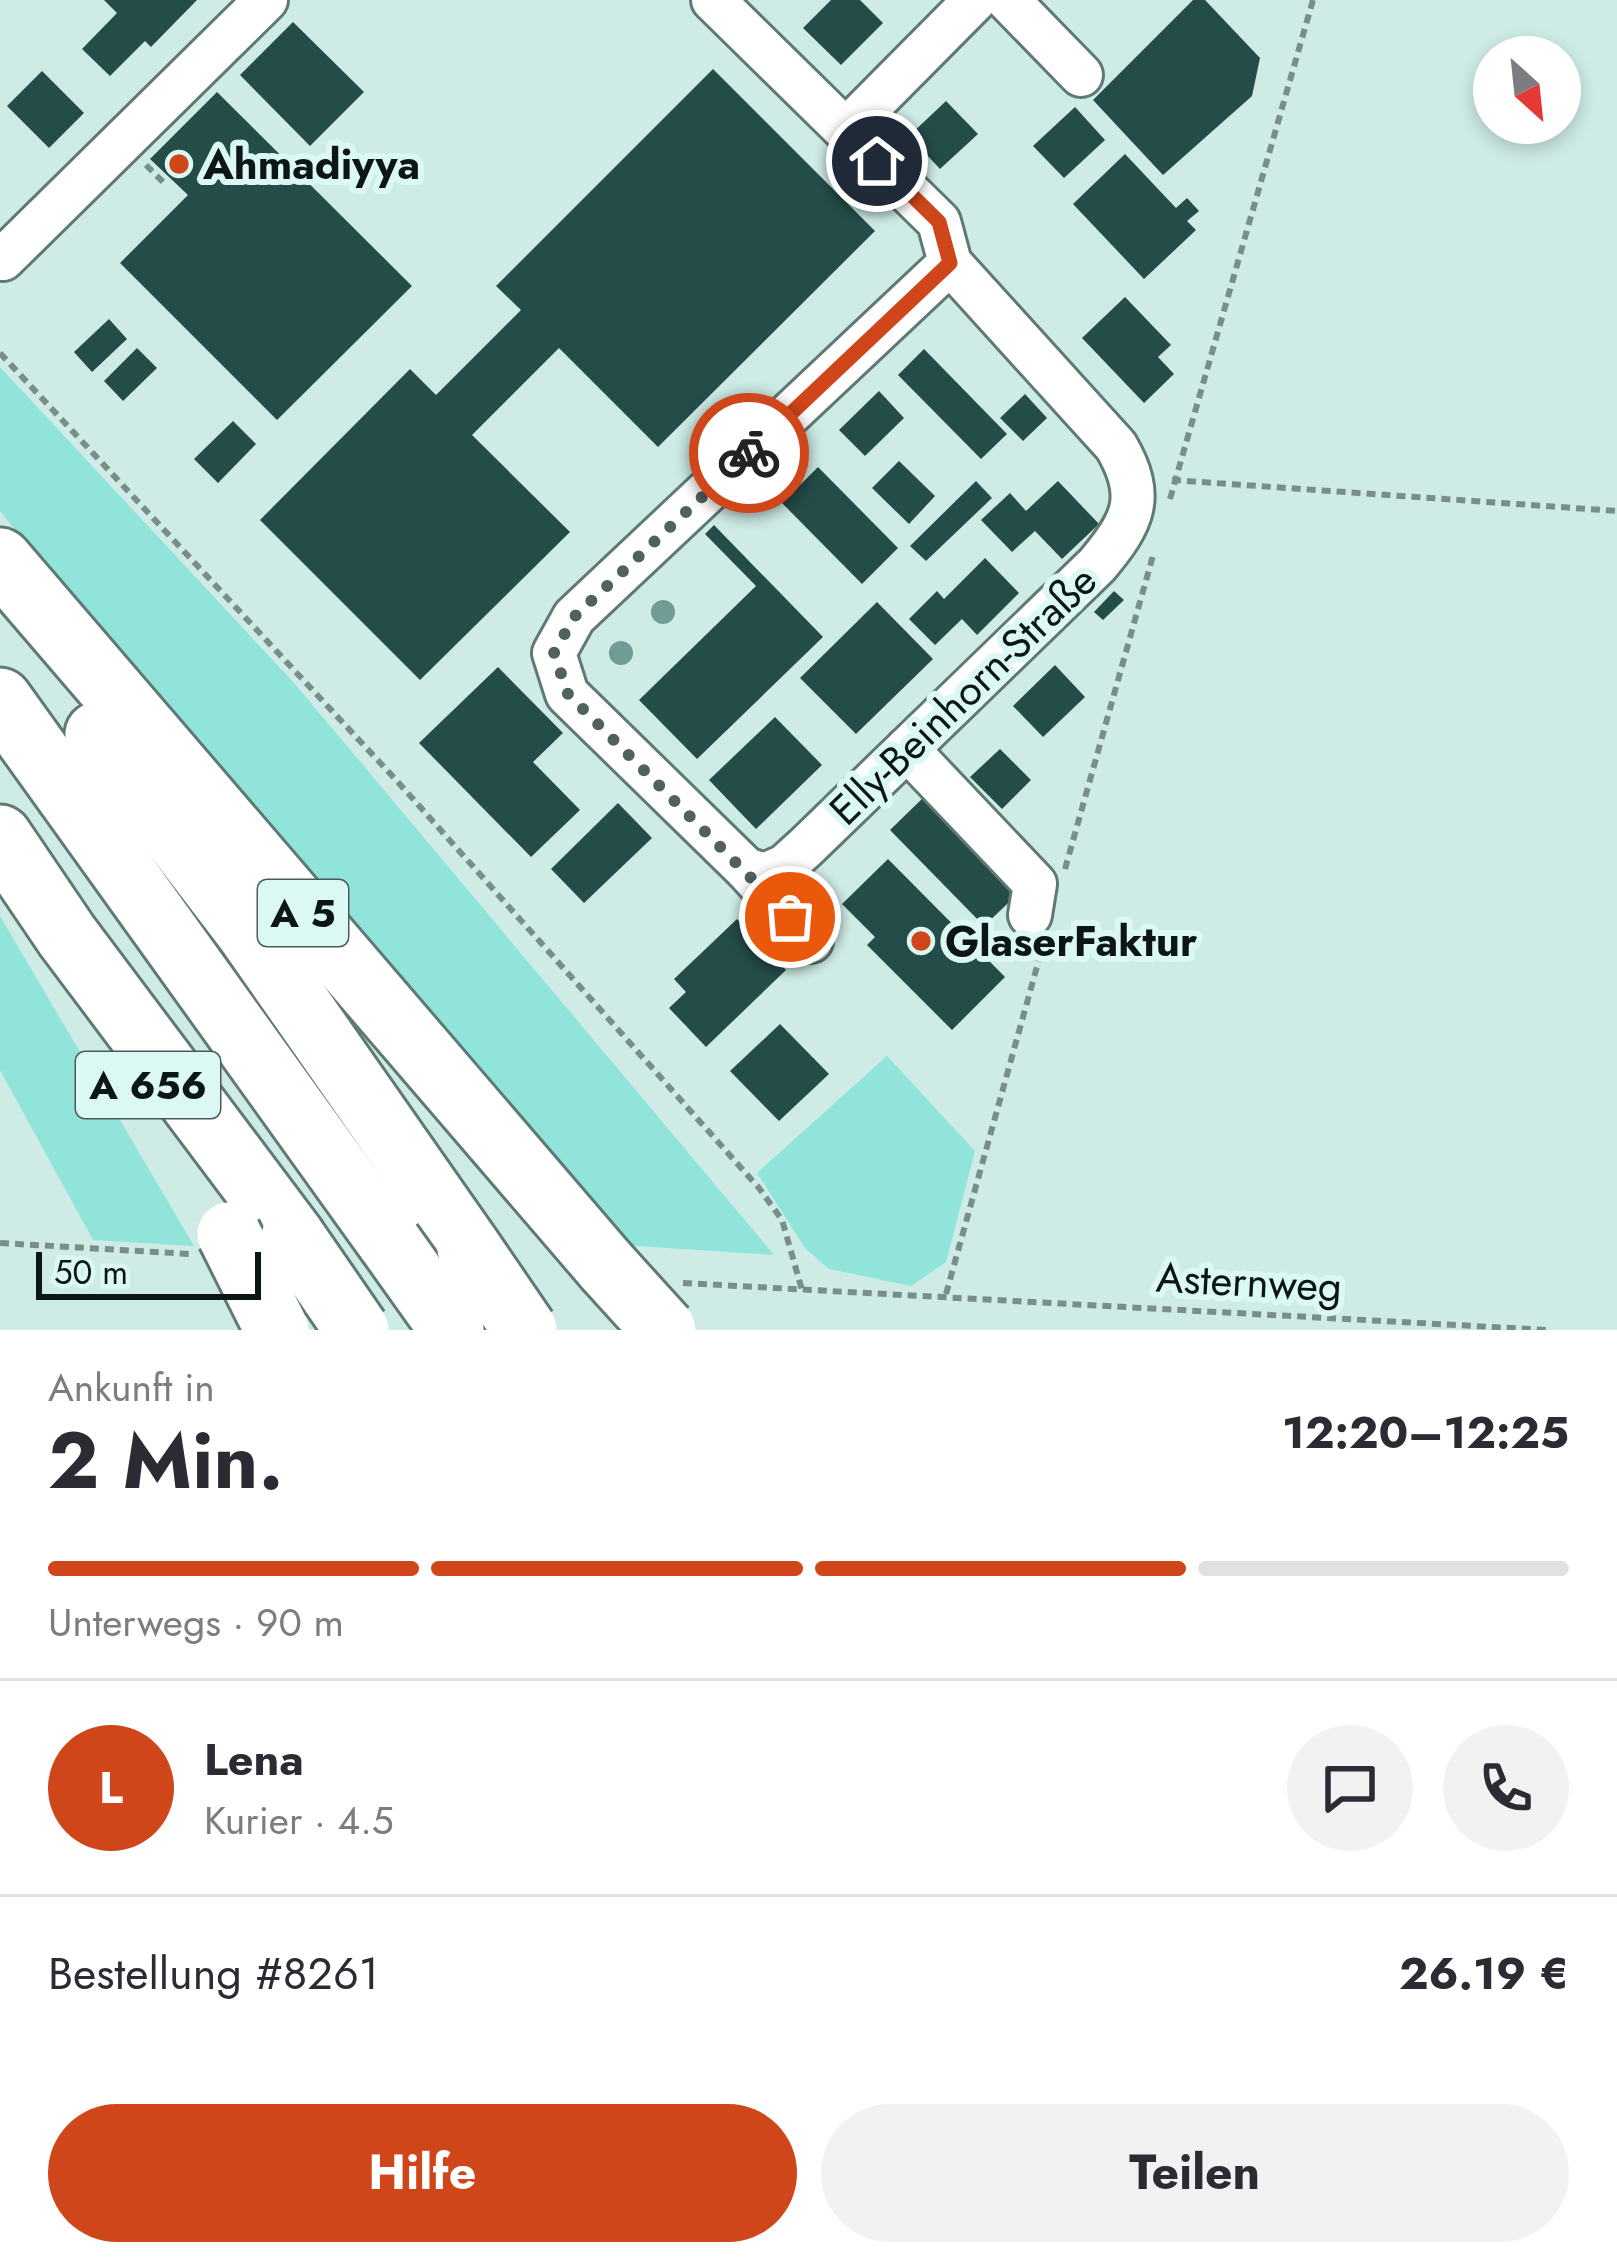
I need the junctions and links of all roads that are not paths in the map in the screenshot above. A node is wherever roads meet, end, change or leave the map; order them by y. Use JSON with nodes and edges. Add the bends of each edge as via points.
{"nodes":[{"id":1,"x":266,"y":0,"type":"edge"},
{"id":2,"x":713,"y":0,"type":"edge"},
{"id":3,"x":984,"y":1,"type":"edge"},
{"id":4,"x":1081,"y":75,"type":"dead end"},
{"id":5,"x":846,"y":130,"type":"junction"},
{"id":6,"x":3,"y":259,"type":"dead end"},
{"id":7,"x":950,"y":263,"type":"junction"},
{"id":8,"x":0,"y":560,"type":"edge"},
{"id":9,"x":0,"y":607,"type":"edge"},
{"id":10,"x":0,"y":700,"type":"edge"},
{"id":11,"x":907,"y":749,"type":"junction"},
{"id":12,"x":0,"y":837,"type":"edge"},
{"id":13,"x":746,"y":869,"type":"junction"},
{"id":14,"x":1040,"y":920,"type":"road end"},
{"id":15,"x":67,"y":936,"type":"junction"},
{"id":16,"x":811,"y":941,"type":"dead end"},
{"id":17,"x":277,"y":1330,"type":"edge"},
{"id":18,"x":357,"y":1330,"type":"edge"},
{"id":19,"x":452,"y":1330,"type":"edge"},
{"id":20,"x":525,"y":1330,"type":"edge"},
{"id":21,"x":664,"y":1330,"type":"edge"}],
"edges":[{"from":1,"to":6,"type":"street"},
{"from":2,"to":5,"type":"street"},
{"from":3,"to":4,"type":"street"},
{"from":3,"to":5,"type":"street"},
{"from":5,"to":7,"type":"street","via":[[939,222]]},
{"from":7,"to":11,"type":"street","name":"Elly-Beinhorn-Straße","via":[[1116,446],[1130,471],[1137,542]]},
{"from":7,"to":13,"type":"street","via":[[574,617],[554,653],[568,694]]},
{"from":8,"to":21,"type":"highway","number":"A 5","bridge":true},
{"from":9,"to":20,"type":"highway","number":"A 5","bridge":true,"via":[[246,929]]},
{"from":10,"to":19,"type":"highway","bridge":true},
{"from":11,"to":13,"type":"street","name":"Elly-Beinhorn-Straße","via":[[784,866],[765,875]]},
{"from":11,"to":14,"type":"street","via":[[1035,884]]},
{"from":12,"to":15,"type":"highway"},
{"from":13,"to":16,"type":"street"},
{"from":15,"to":17,"type":"highway","number":"A 656","bridge":true},
{"from":15,"to":18,"type":"highway","bridge":true}]}
